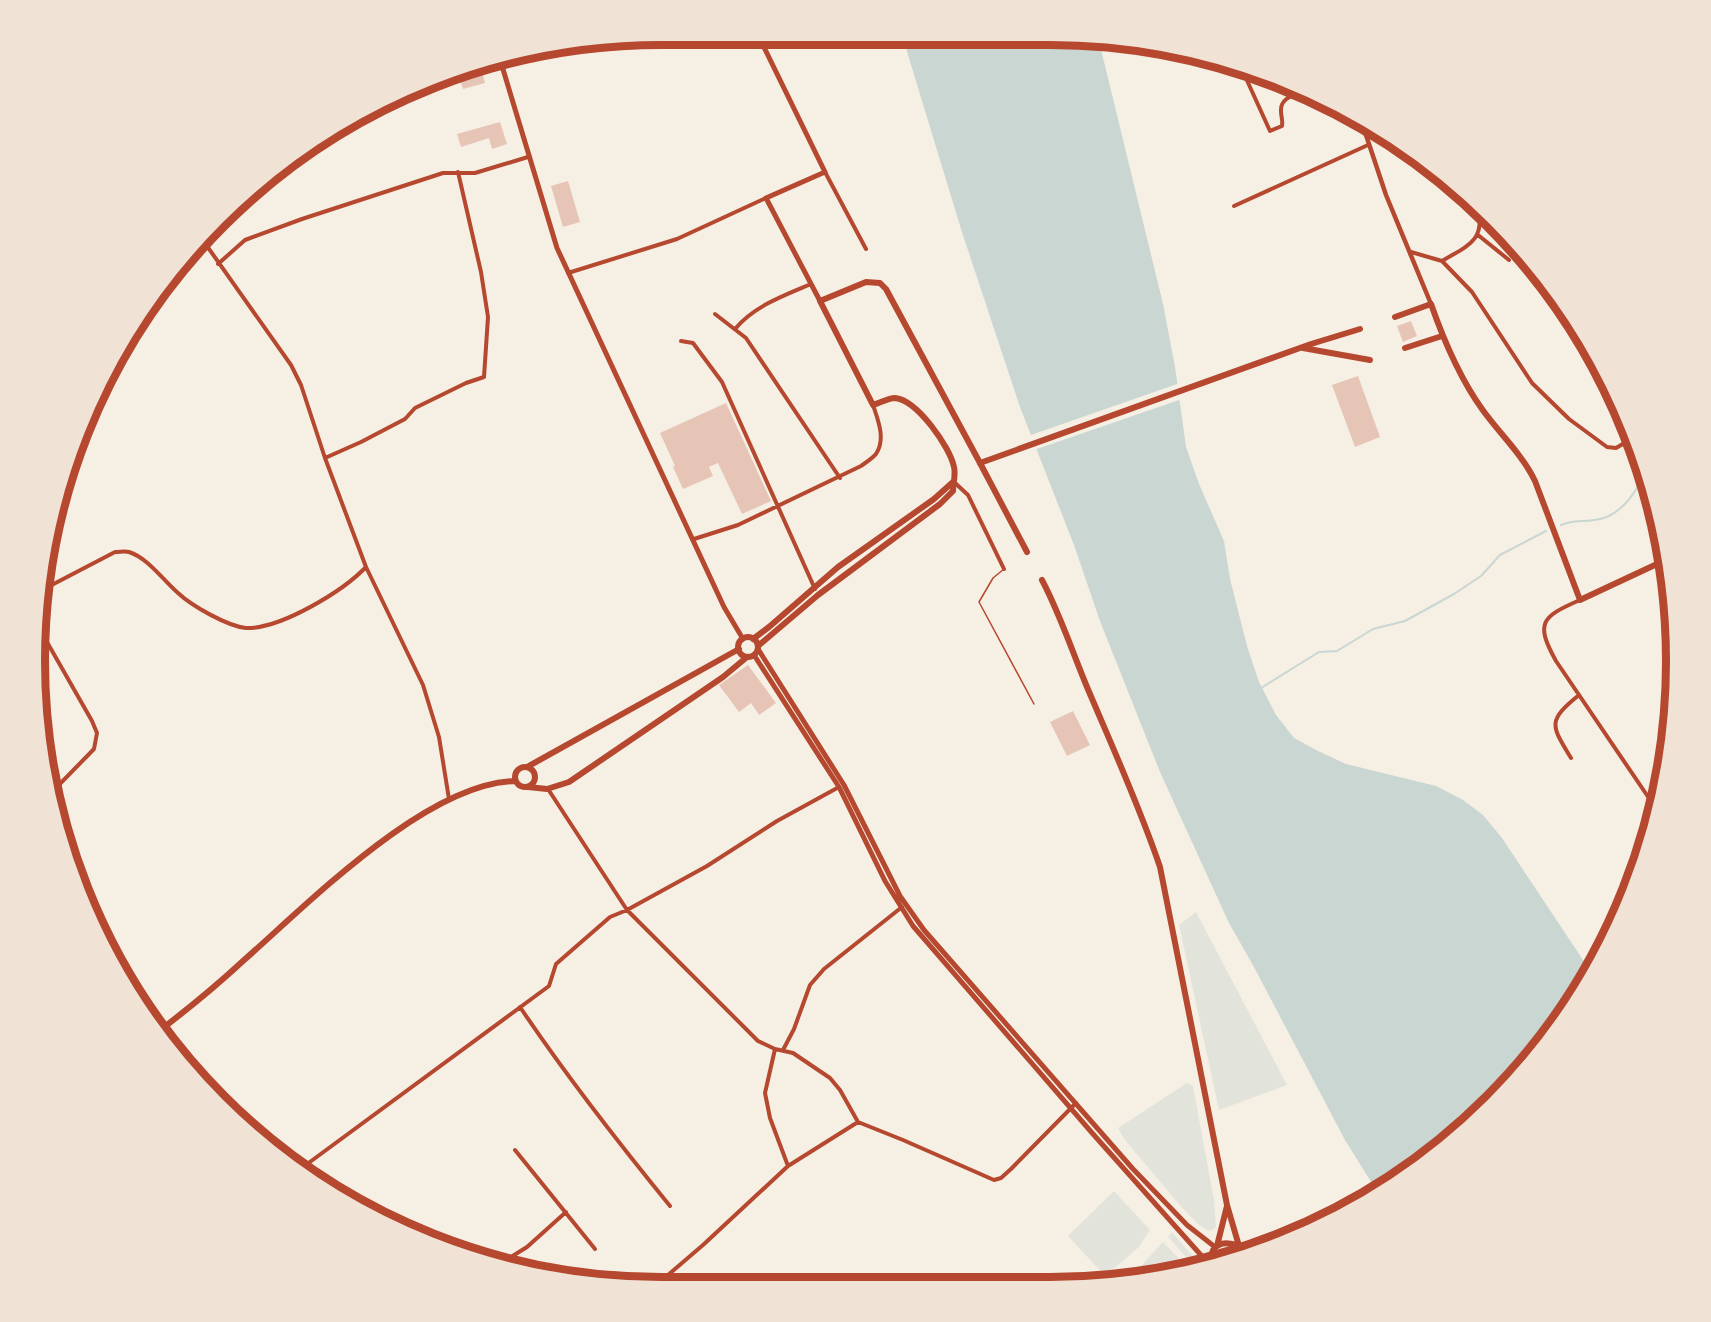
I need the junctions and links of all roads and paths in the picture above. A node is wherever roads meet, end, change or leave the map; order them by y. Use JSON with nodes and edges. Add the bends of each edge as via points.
{"nodes":[{"id":1,"x":763,"y":45,"type":"edge"},
{"id":2,"x":502,"y":66,"type":"edge"},
{"id":3,"x":1245,"y":77,"type":"edge"},
{"id":4,"x":1293,"y":95,"type":"edge"},
{"id":5,"x":1364,"y":132,"type":"edge"},
{"id":6,"x":1368,"y":146,"type":"junction"},
{"id":7,"x":528,"y":157,"type":"junction"},
{"id":8,"x":458,"y":172,"type":"junction"},
{"id":9,"x":825,"y":172,"type":"junction"},
{"id":10,"x":766,"y":198,"type":"junction"},
{"id":11,"x":1234,"y":206,"type":"dead end"},
{"id":12,"x":1480,"y":219,"type":"edge"},
{"id":13,"x":1478,"y":235,"type":"junction"},
{"id":14,"x":206,"y":246,"type":"edge"},
{"id":15,"x":866,"y":249,"type":"dead end"},
{"id":16,"x":1411,"y":252,"type":"junction"},
{"id":17,"x":1509,"y":260,"type":"dead end"},
{"id":18,"x":1442,"y":261,"type":"junction"},
{"id":19,"x":218,"y":264,"type":"junction"},
{"id":20,"x":568,"y":273,"type":"junction"},
{"id":21,"x":811,"y":284,"type":"junction"},
{"id":22,"x":820,"y":301,"type":"junction"},
{"id":23,"x":1431,"y":304,"type":"junction"},
{"id":24,"x":715,"y":314,"type":"dead end"},
{"id":25,"x":1395,"y":317,"type":"dead end"},
{"id":26,"x":735,"y":329,"type":"junction"},
{"id":27,"x":1360,"y":329,"type":"dead end"},
{"id":28,"x":1442,"y":336,"type":"junction"},
{"id":29,"x":681,"y":341,"type":"dead end"},
{"id":30,"x":1302,"y":348,"type":"junction"},
{"id":31,"x":1405,"y":348,"type":"dead end"},
{"id":32,"x":1370,"y":360,"type":"dead end"},
{"id":33,"x":873,"y":405,"type":"junction"},
{"id":34,"x":1625,"y":442,"type":"edge"},
{"id":35,"x":325,"y":458,"type":"junction"},
{"id":36,"x":980,"y":463,"type":"junction"},
{"id":37,"x":840,"y":478,"type":"junction"},
{"id":38,"x":954,"y":482,"type":"junction"},
{"id":39,"x":778,"y":505,"type":"junction"},
{"id":40,"x":694,"y":539,"type":"junction"},
{"id":41,"x":1027,"y":552,"type":"dead end"},
{"id":42,"x":1657,"y":564,"type":"joint"},
{"id":43,"x":366,"y":567,"type":"junction"},
{"id":44,"x":1659,"y":567,"type":"edge"},
{"id":45,"x":1004,"y":569,"type":"joint"},
{"id":46,"x":1042,"y":580,"type":"dead end"},
{"id":47,"x":49,"y":586,"type":"edge"},
{"id":48,"x":817,"y":592,"type":"junction"},
{"id":49,"x":1580,"y":600,"type":"junction"},
{"id":50,"x":46,"y":639,"type":"edge"},
{"id":51,"x":743,"y":639,"type":"junction"},
{"id":52,"x":753,"y":639,"type":"junction"},
{"id":53,"x":758,"y":647,"type":"junction"},
{"id":54,"x":739,"y":648,"type":"junction"},
{"id":55,"x":750,"y":656,"type":"junction"},
{"id":56,"x":1579,"y":695,"type":"junction"},
{"id":57,"x":1034,"y":704,"type":"dead end"},
{"id":58,"x":1571,"y":758,"type":"dead end"},
{"id":59,"x":527,"y":767,"type":"junction"},
{"id":60,"x":516,"y":782,"type":"junction"},
{"id":61,"x":58,"y":786,"type":"edge"},
{"id":62,"x":528,"y":787,"type":"junction"},
{"id":63,"x":839,"y":787,"type":"junction"},
{"id":64,"x":547,"y":789,"type":"junction"},
{"id":65,"x":449,"y":799,"type":"junction"},
{"id":66,"x":1650,"y":799,"type":"edge"},
{"id":67,"x":903,"y":906,"type":"junction"},
{"id":68,"x":627,"y":910,"type":"junction"},
{"id":69,"x":520,"y":1007,"type":"junction"},
{"id":70,"x":165,"y":1026,"type":"edge"},
{"id":71,"x":775,"y":1049,"type":"junction"},
{"id":72,"x":783,"y":1050,"type":"junction"},
{"id":73,"x":1076,"y":1103,"type":"junction"},
{"id":74,"x":1071,"y":1108,"type":"junction"},
{"id":75,"x":858,"y":1122,"type":"junction"},
{"id":76,"x":515,"y":1150,"type":"dead end"},
{"id":77,"x":307,"y":1164,"type":"edge"},
{"id":78,"x":788,"y":1166,"type":"junction"},
{"id":79,"x":1227,"y":1205,"type":"junction"},
{"id":80,"x":670,"y":1206,"type":"dead end"},
{"id":81,"x":566,"y":1212,"type":"junction"},
{"id":82,"x":1216,"y":1246,"type":"junction"},
{"id":83,"x":1239,"y":1246,"type":"joint"},
{"id":84,"x":595,"y":1249,"type":"dead end"},
{"id":85,"x":1211,"y":1255,"type":"edge"},
{"id":86,"x":1204,"y":1257,"type":"edge"},
{"id":87,"x":510,"y":1258,"type":"edge"},
{"id":88,"x":666,"y":1277,"type":"edge"}],
"edges":[{"from":1,"to":9,"type":"main road"},
{"from":2,"to":7,"type":"main road"},
{"from":3,"to":4,"type":"street","via":[[1270,131],[1282,126],[1281,106]]},
{"from":5,"to":6,"type":"street"},
{"from":6,"to":11,"type":"street"},
{"from":6,"to":16,"type":"street"},
{"from":7,"to":8,"type":"street","via":[[475,173]]},
{"from":7,"to":20,"type":"main road"},
{"from":8,"to":19,"type":"street","via":[[443,173],[245,240]]},
{"from":8,"to":35,"type":"street","via":[[489,317],[484,377],[415,408],[405,419]]},
{"from":9,"to":10,"type":"main road"},
{"from":9,"to":15,"type":"street"},
{"from":10,"to":20,"type":"street","via":[[677,239]]},
{"from":10,"to":21,"type":"main road"},
{"from":12,"to":13,"type":"street"},
{"from":13,"to":17,"type":"street"},
{"from":13,"to":18,"type":"street"},
{"from":14,"to":19,"type":"street"},
{"from":16,"to":18,"type":"street"},
{"from":16,"to":23,"type":"street"},
{"from":18,"to":34,"type":"street","via":[[1485,309],[1515,360],[1549,401],[1607,447],[1616,448]]},
{"from":19,"to":35,"type":"street","via":[[291,365]]},
{"from":20,"to":40,"type":"main road"},
{"from":21,"to":22,"type":"main road"},
{"from":21,"to":26,"type":"street","via":[[780,297],[742,320]]},
{"from":22,"to":33,"type":"main road"},
{"from":22,"to":36,"type":"main road","via":[[866,282],[880,283],[886,289]]},
{"from":23,"to":25,"type":"main road"},
{"from":23,"to":28,"type":"main road"},
{"from":24,"to":26,"type":"street"},
{"from":26,"to":37,"type":"street","via":[[746,338]]},
{"from":27,"to":30,"type":"main road"},
{"from":28,"to":31,"type":"main road"},
{"from":28,"to":49,"type":"main road","via":[[1472,393],[1531,472]]},
{"from":29,"to":39,"type":"street","via":[[693,343],[722,382]]},
{"from":30,"to":32,"type":"main road"},
{"from":30,"to":36,"type":"main road"},
{"from":33,"to":37,"type":"street","via":[[880,427],[876,453]]},
{"from":33,"to":38,"type":"main road","via":[[893,398],[917,409],[944,445],[955,468]]},
{"from":35,"to":43,"type":"street"},
{"from":36,"to":41,"type":"main road"},
{"from":37,"to":39,"type":"street"},
{"from":38,"to":45,"type":"street","via":[[968,495]]},
{"from":38,"to":48,"type":"main road","via":[[838,567]]},
{"from":38,"to":48,"type":"main road","via":[[953,490],[940,504]]},
{"from":39,"to":40,"type":"street","via":[[738,525]]},
{"from":39,"to":48,"type":"street"},
{"from":40,"to":51,"type":"main road"},
{"from":42,"to":44,"type":"main road"},
{"from":42,"to":49,"type":"main road"},
{"from":43,"to":47,"type":"street","via":[[346,586],[261,627],[244,628],[209,614],[128,551],[116,552]]},
{"from":43,"to":65,"type":"street","via":[[423,685],[439,737]]},
{"from":45,"to":57,"type":"lane","via":[[993,578],[979,602]]},
{"from":46,"to":79,"type":"main road","via":[[1160,867]]},
{"from":48,"to":52,"type":"main road"},
{"from":48,"to":53,"type":"main road"},
{"from":49,"to":56,"type":"street","via":[[1551,614],[1544,627],[1545,640]]},
{"from":50,"to":61,"type":"street","via":[[97,733],[94,749]]},
{"from":51,"to":52,"type":"main road"},
{"from":51,"to":54,"type":"main road"},
{"from":52,"to":53,"type":"main road"},
{"from":53,"to":55,"type":"main road"},
{"from":53,"to":67,"type":"main road","via":[[844,785]]},
{"from":54,"to":55,"type":"main road","via":[[741,654]]},
{"from":54,"to":59,"type":"main road"},
{"from":55,"to":63,"type":"main road"},
{"from":55,"to":64,"type":"main road","via":[[569,782]]},
{"from":56,"to":58,"type":"street","via":[[1566,705],[1554,725]]},
{"from":56,"to":66,"type":"street"},
{"from":59,"to":60,"type":"main road","via":[[516,772]]},
{"from":59,"to":62,"type":"main road","via":[[535,777]]},
{"from":60,"to":62,"type":"main road"},
{"from":60,"to":65,"type":"main road","via":[[503,782]]},
{"from":62,"to":64,"type":"main road"},
{"from":63,"to":67,"type":"main road","via":[[885,881]]},
{"from":63,"to":68,"type":"street"},
{"from":64,"to":68,"type":"street"},
{"from":65,"to":70,"type":"main road","via":[[343,871]]},
{"from":67,"to":72,"type":"street","via":[[824,969],[810,985]]},
{"from":67,"to":73,"type":"main road"},
{"from":67,"to":74,"type":"main road","via":[[923,938]]},
{"from":68,"to":69,"type":"street","via":[[610,917],[556,964],[549,986]]},
{"from":68,"to":71,"type":"street","via":[[758,1041]]},
{"from":69,"to":77,"type":"street"},
{"from":69,"to":80,"type":"street","via":[[560,1067]]},
{"from":71,"to":72,"type":"street"},
{"from":71,"to":78,"type":"street","via":[[765,1093]]},
{"from":72,"to":75,"type":"street","via":[[830,1078]]},
{"from":73,"to":74,"type":"street"},
{"from":73,"to":82,"type":"main road","via":[[1187,1226]]},
{"from":74,"to":75,"type":"street","via":[[1011,1169],[994,1180]]},
{"from":74,"to":86,"type":"main road"},
{"from":75,"to":78,"type":"street"},
{"from":76,"to":81,"type":"street"},
{"from":78,"to":88,"type":"street"},
{"from":79,"to":82,"type":"main road"},
{"from":79,"to":83,"type":"main road"},
{"from":81,"to":84,"type":"street"},
{"from":81,"to":87,"type":"street"},
{"from":82,"to":83,"type":"main road","via":[[1229,1242]]},
{"from":82,"to":85,"type":"main road"}]}
